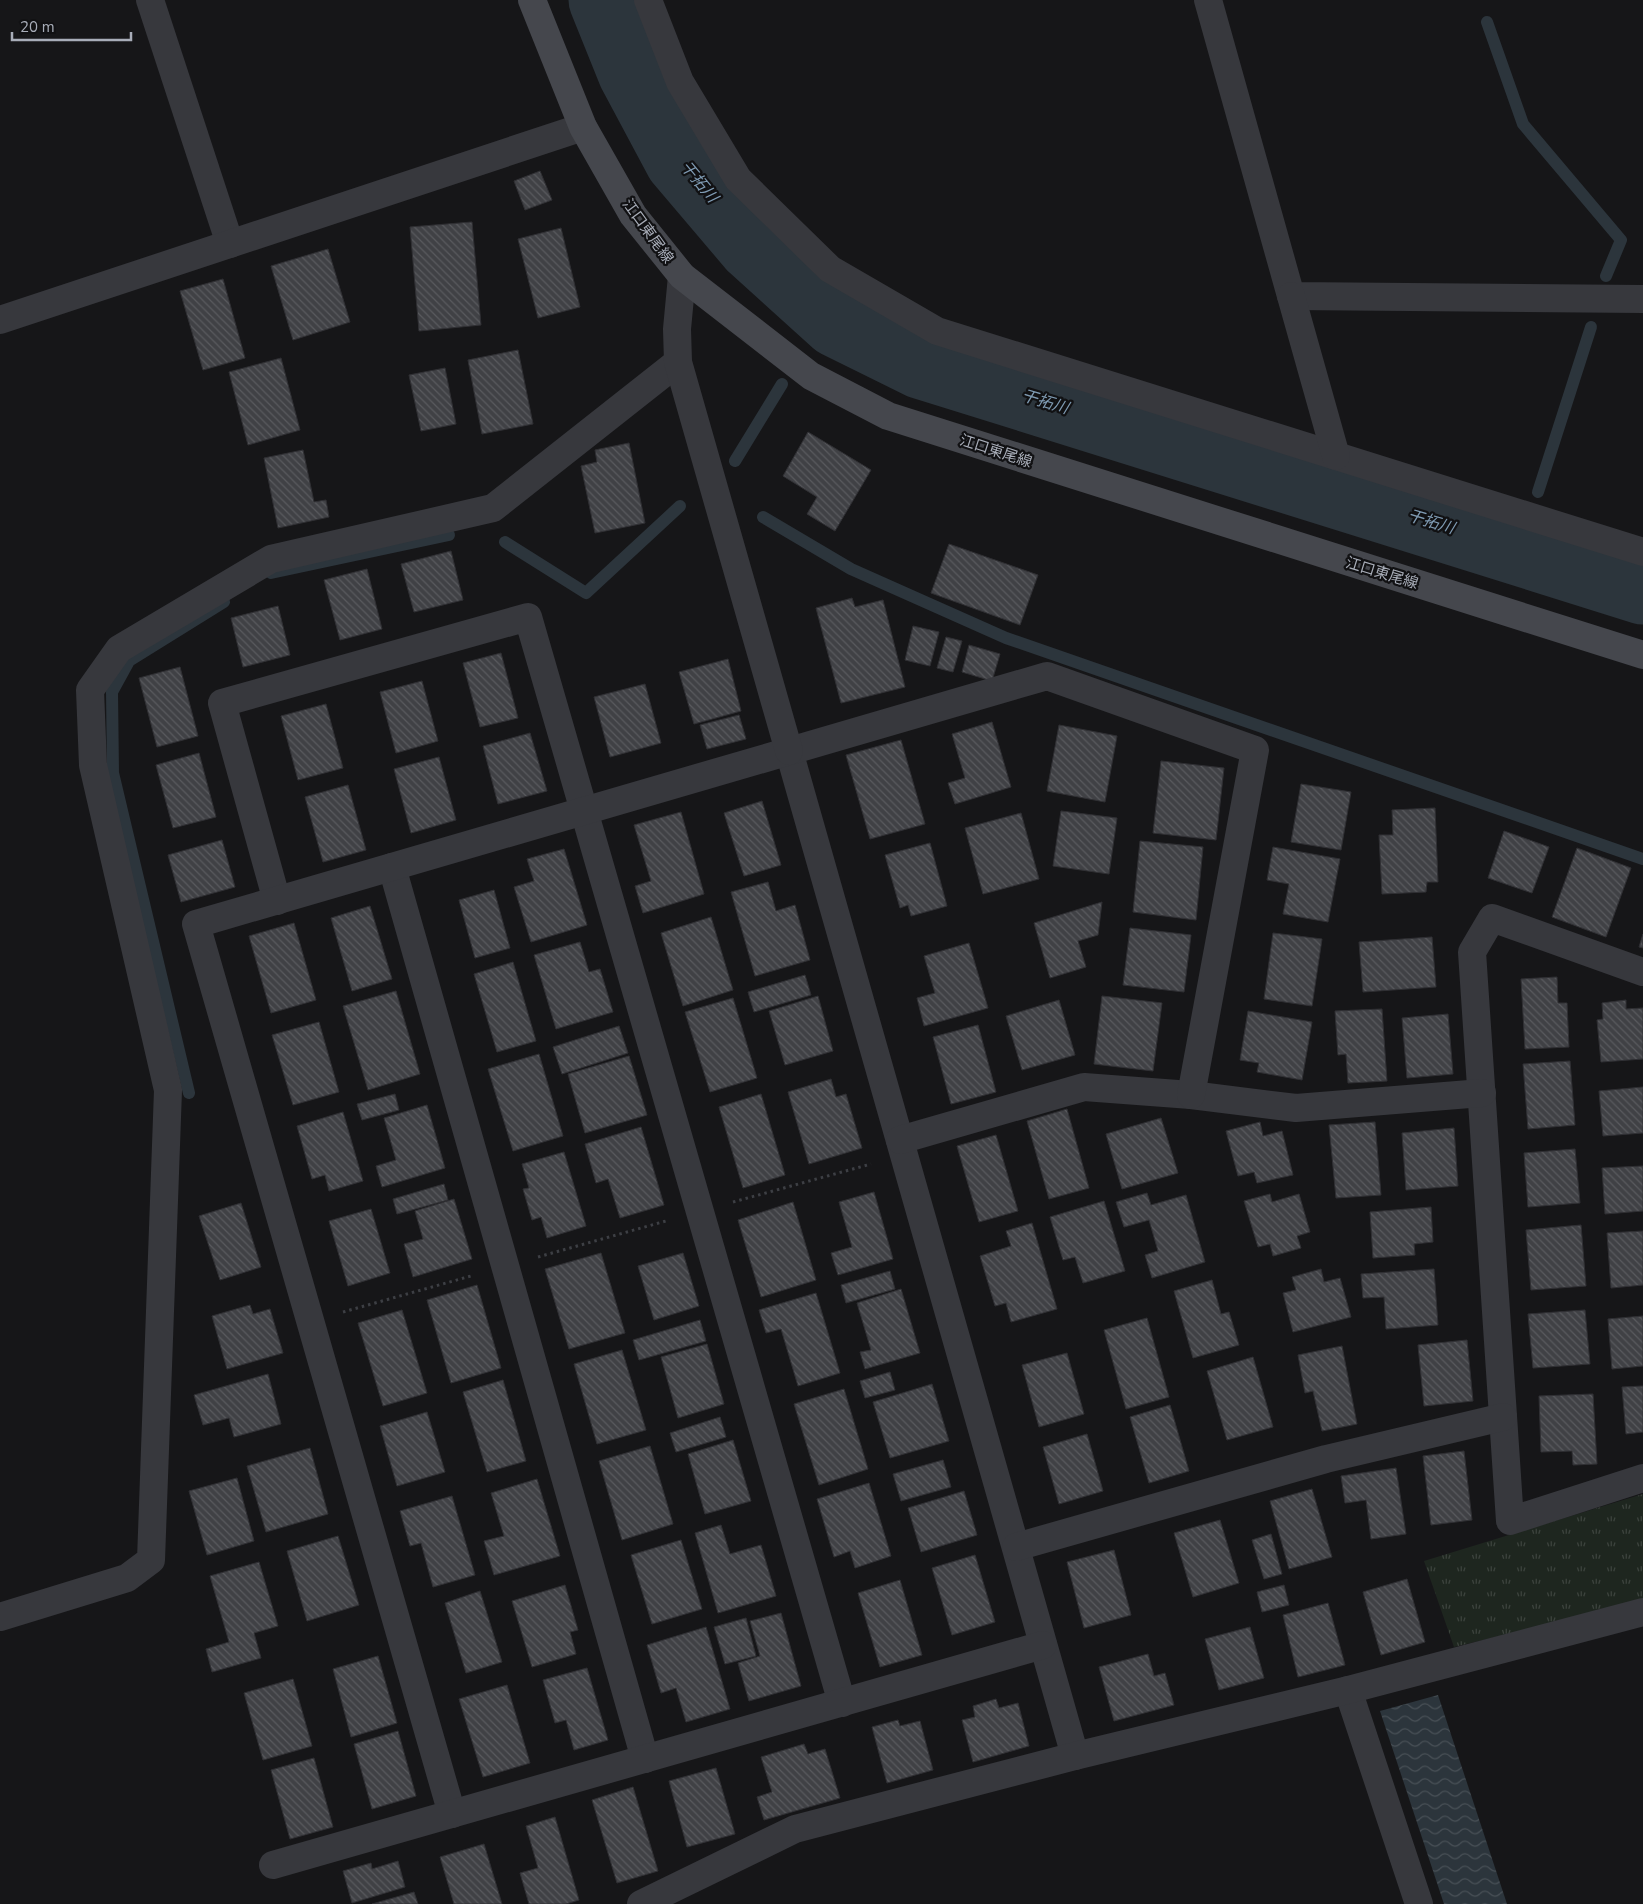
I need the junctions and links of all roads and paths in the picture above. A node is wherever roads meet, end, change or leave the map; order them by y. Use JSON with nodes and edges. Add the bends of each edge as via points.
{"nodes":[{"id":1,"x":150,"y":0,"type":"edge"},
{"id":2,"x":532,"y":0,"type":"edge"},
{"id":3,"x":648,"y":0,"type":"edge"},
{"id":4,"x":1208,"y":0,"type":"edge"},
{"id":5,"x":583,"y":127,"type":"junction"},
{"id":6,"x":230,"y":244,"type":"junction"},
{"id":7,"x":682,"y":276,"type":"junction"},
{"id":8,"x":1291,"y":296,"type":"junction"},
{"id":9,"x":1643,"y":299,"type":"edge"},
{"id":10,"x":0,"y":320,"type":"edge"},
{"id":11,"x":678,"y":362,"type":"junction"},
{"id":12,"x":1336,"y":456,"type":"junction"},
{"id":13,"x":1643,"y":552,"type":"edge"},
{"id":14,"x":1643,"y":656,"type":"edge"},
{"id":15,"x":789,"y":751,"type":"junction"},
{"id":16,"x":584,"y":811,"type":"junction"},
{"id":17,"x":392,"y":867,"type":"junction"},
{"id":18,"x":277,"y":901,"type":"junction"},
{"id":19,"x":1643,"y":972,"type":"edge"},
{"id":20,"x":1482,"y":1093,"type":"junction"},
{"id":21,"x":1191,"y":1095,"type":"junction"},
{"id":22,"x":900,"y":1140,"type":"junction"},
{"id":23,"x":699,"y":1212,"type":"junction"},
{"id":24,"x":505,"y":1266,"type":"junction"},
{"id":25,"x":310,"y":1321,"type":"junction"},
{"id":26,"x":1503,"y":1417,"type":"junction"},
{"id":27,"x":1643,"y":1478,"type":"edge"},
{"id":28,"x":1016,"y":1547,"type":"junction"},
{"id":29,"x":1643,"y":1612,"type":"edge"},
{"id":30,"x":0,"y":1617,"type":"edge"},
{"id":31,"x":1043,"y":1646,"type":"junction"},
{"id":32,"x":1348,"y":1690,"type":"junction"},
{"id":33,"x":842,"y":1703,"type":"junction"},
{"id":34,"x":1075,"y":1756,"type":"junction"},
{"id":35,"x":645,"y":1759,"type":"junction"},
{"id":36,"x":452,"y":1814,"type":"junction"},
{"id":37,"x":273,"y":1865,"type":"dead end"},
{"id":38,"x":641,"y":1904,"type":"edge"},
{"id":39,"x":1419,"y":1904,"type":"edge"}],
"edges":[{"from":1,"to":6,"type":"street"},
{"from":2,"to":5,"type":"main road","name":"江口東尾線"},
{"from":3,"to":12,"type":"street","via":[[680,82],[738,179],[830,268],[937,331]]},
{"from":4,"to":8,"type":"street"},
{"from":5,"to":6,"type":"street"},
{"from":5,"to":7,"type":"main road","name":"江口東尾線","via":[[633,215]]},
{"from":6,"to":10,"type":"street"},
{"from":7,"to":11,"type":"street","via":[[677,329]]},
{"from":7,"to":14,"type":"main road","name":"江口東尾線","via":[[811,376],[888,416]]},
{"from":8,"to":9,"type":"street"},
{"from":8,"to":12,"type":"street"},
{"from":11,"to":15,"type":"street"},
{"from":11,"to":30,"type":"street","via":[[493,508],[271,559],[119,649],[90,690],[93,764],[168,1090],[151,1560],[127,1578]]},
{"from":12,"to":13,"type":"street"},
{"from":15,"to":16,"type":"street"},
{"from":15,"to":21,"type":"street","via":[[1047,676],[1255,750]]},
{"from":15,"to":22,"type":"street"},
{"from":16,"to":17,"type":"street"},
{"from":16,"to":18,"type":"street","via":[[528,617],[222,703]]},
{"from":16,"to":23,"type":"street"},
{"from":17,"to":18,"type":"street"},
{"from":17,"to":24,"type":"street"},
{"from":18,"to":25,"type":"street","via":[[196,924]]},
{"from":19,"to":20,"type":"street","via":[[1492,918],[1472,952]]},
{"from":20,"to":21,"type":"street","via":[[1296,1108]]},
{"from":20,"to":26,"type":"street"},
{"from":21,"to":22,"type":"street","via":[[1084,1087]]},
{"from":22,"to":23,"type":"path","via":[[880,1161]]},
{"from":22,"to":28,"type":"street"},
{"from":23,"to":24,"type":"path"},
{"from":23,"to":33,"type":"street"},
{"from":24,"to":25,"type":"path"},
{"from":24,"to":35,"type":"street"},
{"from":25,"to":36,"type":"street"},
{"from":26,"to":27,"type":"street","via":[[1510,1521]]},
{"from":26,"to":28,"type":"street","via":[[1326,1459]]},
{"from":28,"to":31,"type":"street"},
{"from":29,"to":32,"type":"street"},
{"from":31,"to":33,"type":"street"},
{"from":31,"to":34,"type":"street"},
{"from":32,"to":34,"type":"street"},
{"from":32,"to":39,"type":"street"},
{"from":33,"to":35,"type":"street"},
{"from":34,"to":38,"type":"street","via":[[795,1829]]},
{"from":35,"to":36,"type":"street"},
{"from":36,"to":37,"type":"street"}]}
